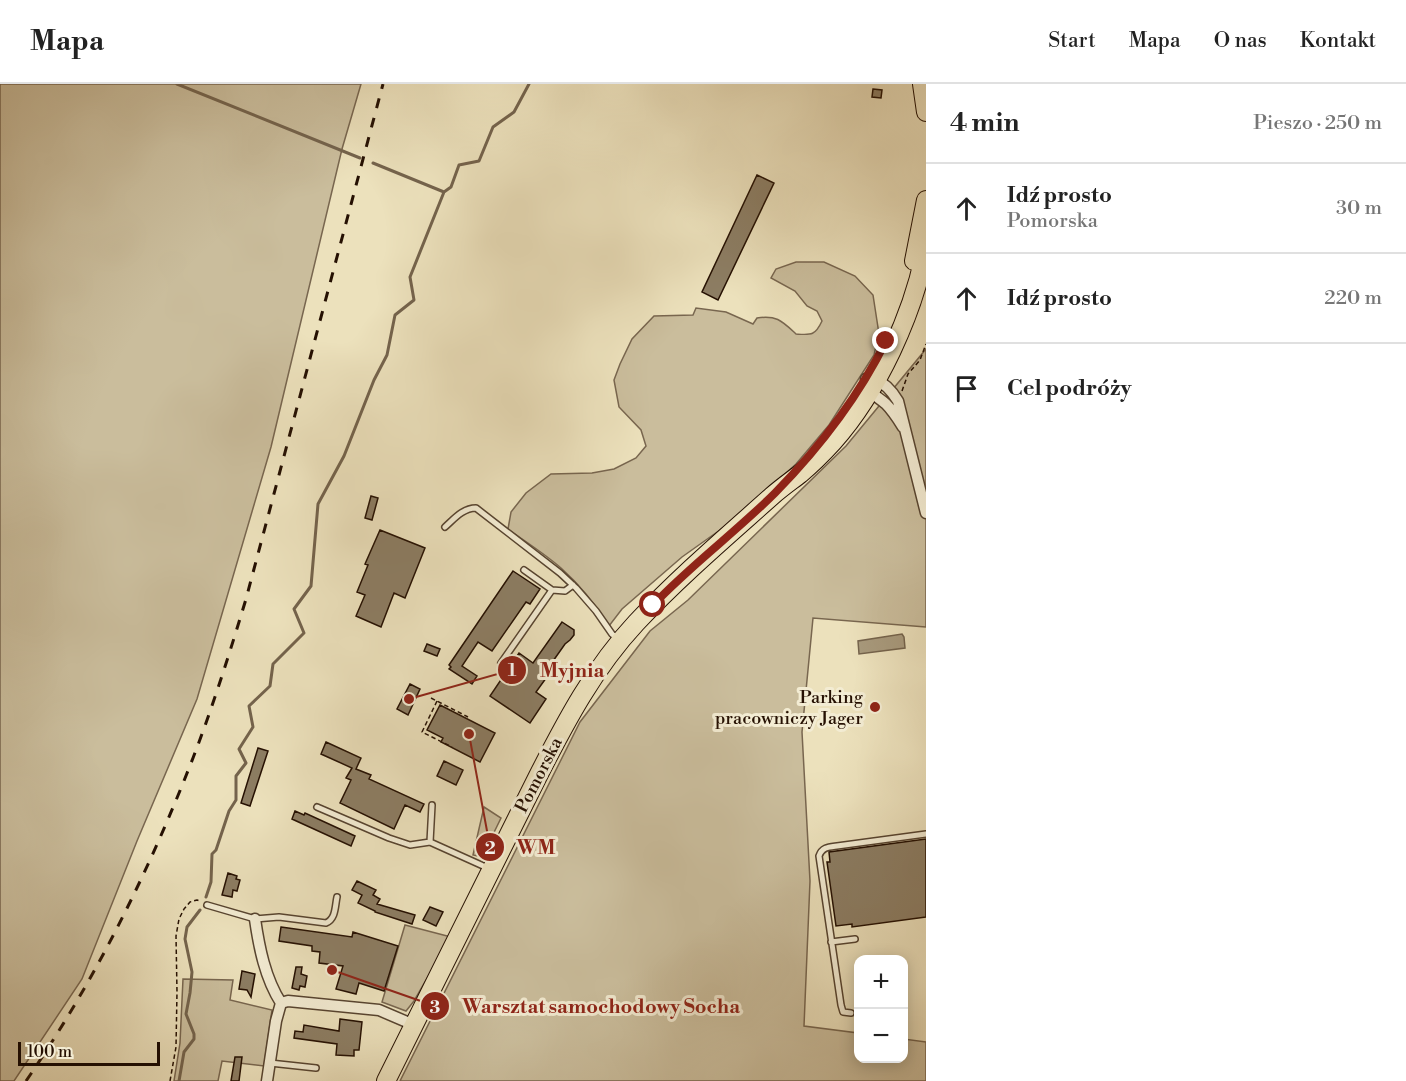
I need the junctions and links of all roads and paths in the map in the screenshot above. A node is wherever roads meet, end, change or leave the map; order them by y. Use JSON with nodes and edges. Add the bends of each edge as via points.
{"nodes":[{"id":1,"x":922,"y":84,"type":"edge"},
{"id":2,"x":926,"y":112,"type":"edge"},
{"id":3,"x":926,"y":200,"type":"edge"},
{"id":4,"x":922,"y":246,"type":"edge"},
{"id":5,"x":926,"y":344,"type":"edge"},
{"id":6,"x":870,"y":383,"type":"junction"},
{"id":7,"x":898,"y":401,"type":"junction"},
{"id":8,"x":903,"y":427,"type":"junction"},
{"id":9,"x":926,"y":513,"type":"edge"},
{"id":10,"x":445,"y":527,"type":"dead end"},
{"id":11,"x":524,"y":570,"type":"dead end"},
{"id":12,"x":573,"y":585,"type":"junction"},
{"id":13,"x":552,"y":590,"type":"junction"},
{"id":14,"x":621,"y":641,"type":"junction"},
{"id":15,"x":501,"y":663,"type":"dead end"},
{"id":16,"x":431,"y":698,"type":"dead end"},
{"id":17,"x":437,"y":701,"type":"junction"},
{"id":18,"x":468,"y":717,"type":"dead end"},
{"id":19,"x":452,"y":747,"type":"dead end"},
{"id":20,"x":432,"y":805,"type":"dead end"},
{"id":21,"x":317,"y":807,"type":"dead end"},
{"id":22,"x":926,"y":834,"type":"edge"},
{"id":23,"x":430,"y":842,"type":"junction"},
{"id":24,"x":491,"y":870,"type":"junction"},
{"id":25,"x":337,"y":897,"type":"dead end"},
{"id":26,"x":207,"y":905,"type":"joint"},
{"id":27,"x":255,"y":919,"type":"junction"},
{"id":28,"x":855,"y":939,"type":"dead end"},
{"id":29,"x":831,"y":942,"type":"junction"},
{"id":30,"x":280,"y":1003,"type":"junction"},
{"id":31,"x":851,"y":1013,"type":"dead end"},
{"id":32,"x":414,"y":1025,"type":"junction"},
{"id":33,"x":270,"y":1063,"type":"junction"},
{"id":34,"x":316,"y":1068,"type":"dead end"},
{"id":35,"x":170,"y":1081,"type":"edge"},
{"id":36,"x":267,"y":1081,"type":"edge"},
{"id":37,"x":386,"y":1081,"type":"edge"}],
"edges":[{"from":1,"to":2,"type":"main road"},
{"from":3,"to":4,"type":"main road","name":"Pomorska"},
{"from":4,"to":6,"type":"main road","name":"Pomorska","via":[[917,283],[907,312]]},
{"from":5,"to":7,"type":"path"},
{"from":6,"to":7,"type":"street"},
{"from":6,"to":8,"type":"street"},
{"from":6,"to":14,"type":"main road","name":"Pomorska","via":[[775,493],[658,601]]},
{"from":7,"to":8,"type":"street"},
{"from":8,"to":9,"type":"street"},
{"from":10,"to":12,"type":"lane","via":[[465,510],[476,508]]},
{"from":11,"to":13,"type":"lane"},
{"from":12,"to":13,"type":"lane","via":[[565,591]]},
{"from":12,"to":14,"type":"lane"},
{"from":13,"to":15,"type":"lane"},
{"from":14,"to":24,"type":"main road","name":"Pomorska","via":[[570,715]]},
{"from":16,"to":17,"type":"path"},
{"from":17,"to":18,"type":"path"},
{"from":17,"to":19,"type":"path","via":[[422,732]]},
{"from":20,"to":23,"type":"lane"},
{"from":21,"to":23,"type":"lane","via":[[396,841]]},
{"from":22,"to":29,"type":"lane","via":[[821,851]]},
{"from":23,"to":24,"type":"lane"},
{"from":24,"to":32,"type":"main road","name":"Pomorska"},
{"from":25,"to":27,"type":"lane","via":[[333,917],[326,923],[279,917]]},
{"from":26,"to":27,"type":"lane"},
{"from":26,"to":35,"type":"path","via":[[197,900],[190,902],[176,936],[176,1047]]},
{"from":27,"to":30,"type":"street","via":[[259,945]]},
{"from":28,"to":29,"type":"lane"},
{"from":29,"to":31,"type":"lane","via":[[840,1005],[843,1012]]},
{"from":30,"to":32,"type":"street","via":[[379,1010]]},
{"from":30,"to":33,"type":"street"},
{"from":32,"to":37,"type":"main road","name":"Pomorska"},
{"from":33,"to":34,"type":"lane"},
{"from":33,"to":36,"type":"street"}]}
